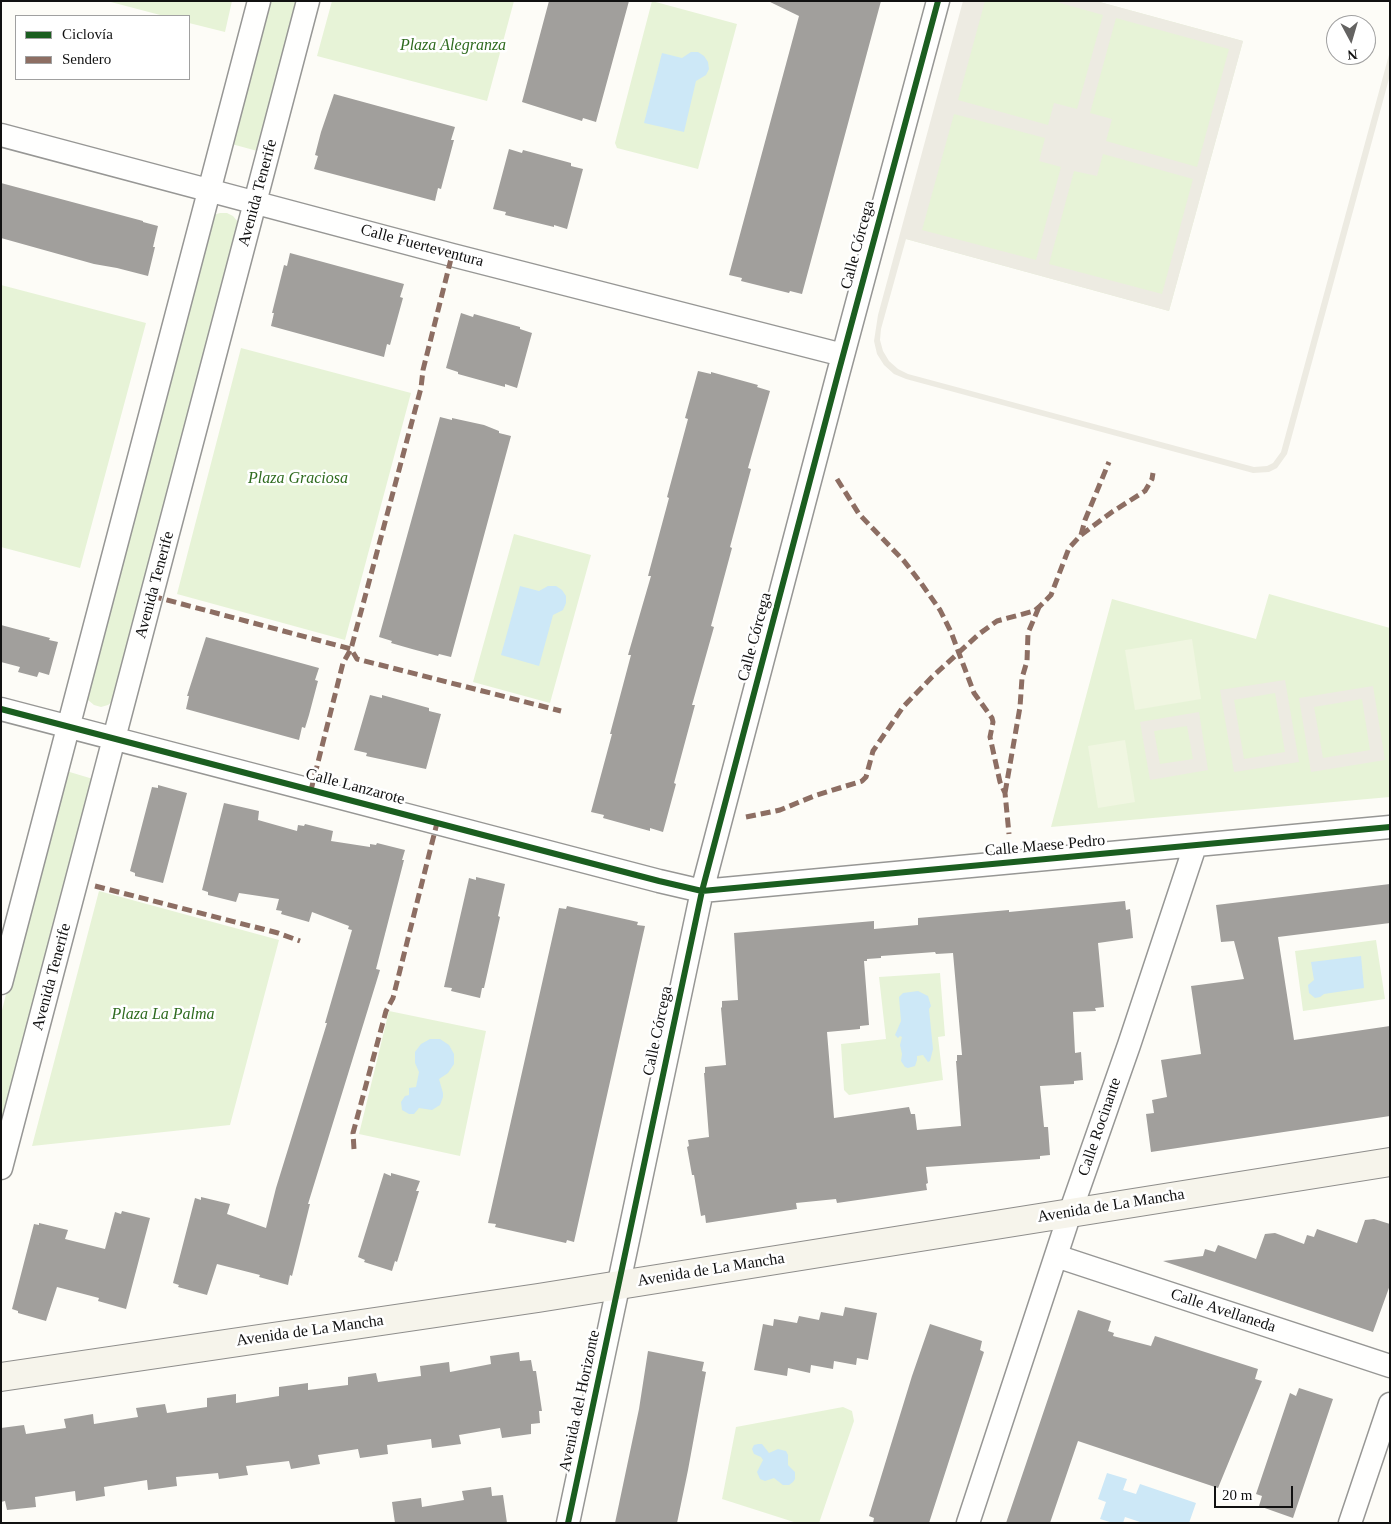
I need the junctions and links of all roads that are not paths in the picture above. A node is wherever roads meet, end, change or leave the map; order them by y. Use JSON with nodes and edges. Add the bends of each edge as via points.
{"nodes":[{"id":1,"x":259,"y":1,"type":"edge"},
{"id":2,"x":308,"y":1,"type":"edge"},
{"id":3,"x":938,"y":1,"type":"edge"},
{"id":4,"x":1,"y":135,"type":"edge"},
{"id":5,"x":210,"y":190,"type":"junction"},
{"id":6,"x":256,"y":202,"type":"junction"},
{"id":7,"x":843,"y":355,"type":"junction"},
{"id":8,"x":1,"y":709,"type":"edge"},
{"id":9,"x":69,"y":727,"type":"junction"},
{"id":10,"x":114,"y":738,"type":"junction"},
{"id":11,"x":1390,"y":827,"type":"edge"},
{"id":12,"x":1195,"y":846,"type":"junction"},
{"id":13,"x":702,"y":891,"type":"junction"},
{"id":14,"x":1,"y":983,"type":"edge"},
{"id":15,"x":1390,"y":1162,"type":"edge"},
{"id":16,"x":1,"y":1168,"type":"edge"},
{"id":17,"x":1070,"y":1213,"type":"junction"},
{"id":18,"x":1056,"y":1256,"type":"junction"},
{"id":19,"x":620,"y":1284,"type":"junction"},
{"id":20,"x":1390,"y":1366,"type":"edge"},
{"id":21,"x":1,"y":1377,"type":"edge"},
{"id":22,"x":1390,"y":1404,"type":"edge"},
{"id":23,"x":568,"y":1523,"type":"edge"},
{"id":24,"x":968,"y":1523,"type":"edge"},
{"id":25,"x":1350,"y":1523,"type":"edge"}],
"edges":[{"from":1,"to":5,"type":"street"},
{"from":2,"to":6,"type":"street","name":"Avenida Tenerife"},
{"from":3,"to":7,"type":"street","name":"Calle Córcega"},
{"from":4,"to":5,"type":"street","name":"Calle Fuerteventura"},
{"from":5,"to":6,"type":"street","name":"Calle Fuerteventura"},
{"from":5,"to":9,"type":"street"},
{"from":6,"to":7,"type":"street","name":"Calle Fuerteventura"},
{"from":6,"to":10,"type":"street","name":"Avenida Tenerife"},
{"from":7,"to":13,"type":"street","name":"Calle Córcega"},
{"from":8,"to":9,"type":"street","name":"Calle Lanzarote"},
{"from":9,"to":10,"type":"street","name":"Calle Lanzarote"},
{"from":9,"to":14,"type":"street"},
{"from":10,"to":13,"type":"street","name":"Calle Lanzarote"},
{"from":10,"to":16,"type":"street","name":"Avenida Tenerife"},
{"from":11,"to":12,"type":"street","name":"Calle Maese Pedro"},
{"from":12,"to":13,"type":"street","name":"Calle Maese Pedro"},
{"from":12,"to":17,"type":"street","name":"Calle Rocinante"},
{"from":13,"to":19,"type":"street","name":"Calle Córcega"},
{"from":15,"to":17,"type":"main road","name":"Avenida de La Mancha"},
{"from":17,"to":18,"type":"street","name":"Calle Rocinante"},
{"from":17,"to":19,"type":"main road","name":"Avenida de La Mancha"},
{"from":18,"to":20,"type":"street","name":"Calle Avellaneda"},
{"from":18,"to":24,"type":"street","name":"Calle Rocinante"},
{"from":19,"to":21,"type":"main road","name":"Avenida de La Mancha"},
{"from":19,"to":23,"type":"street","name":"Avenida del Horizonte"},
{"from":22,"to":25,"type":"street"}]}
